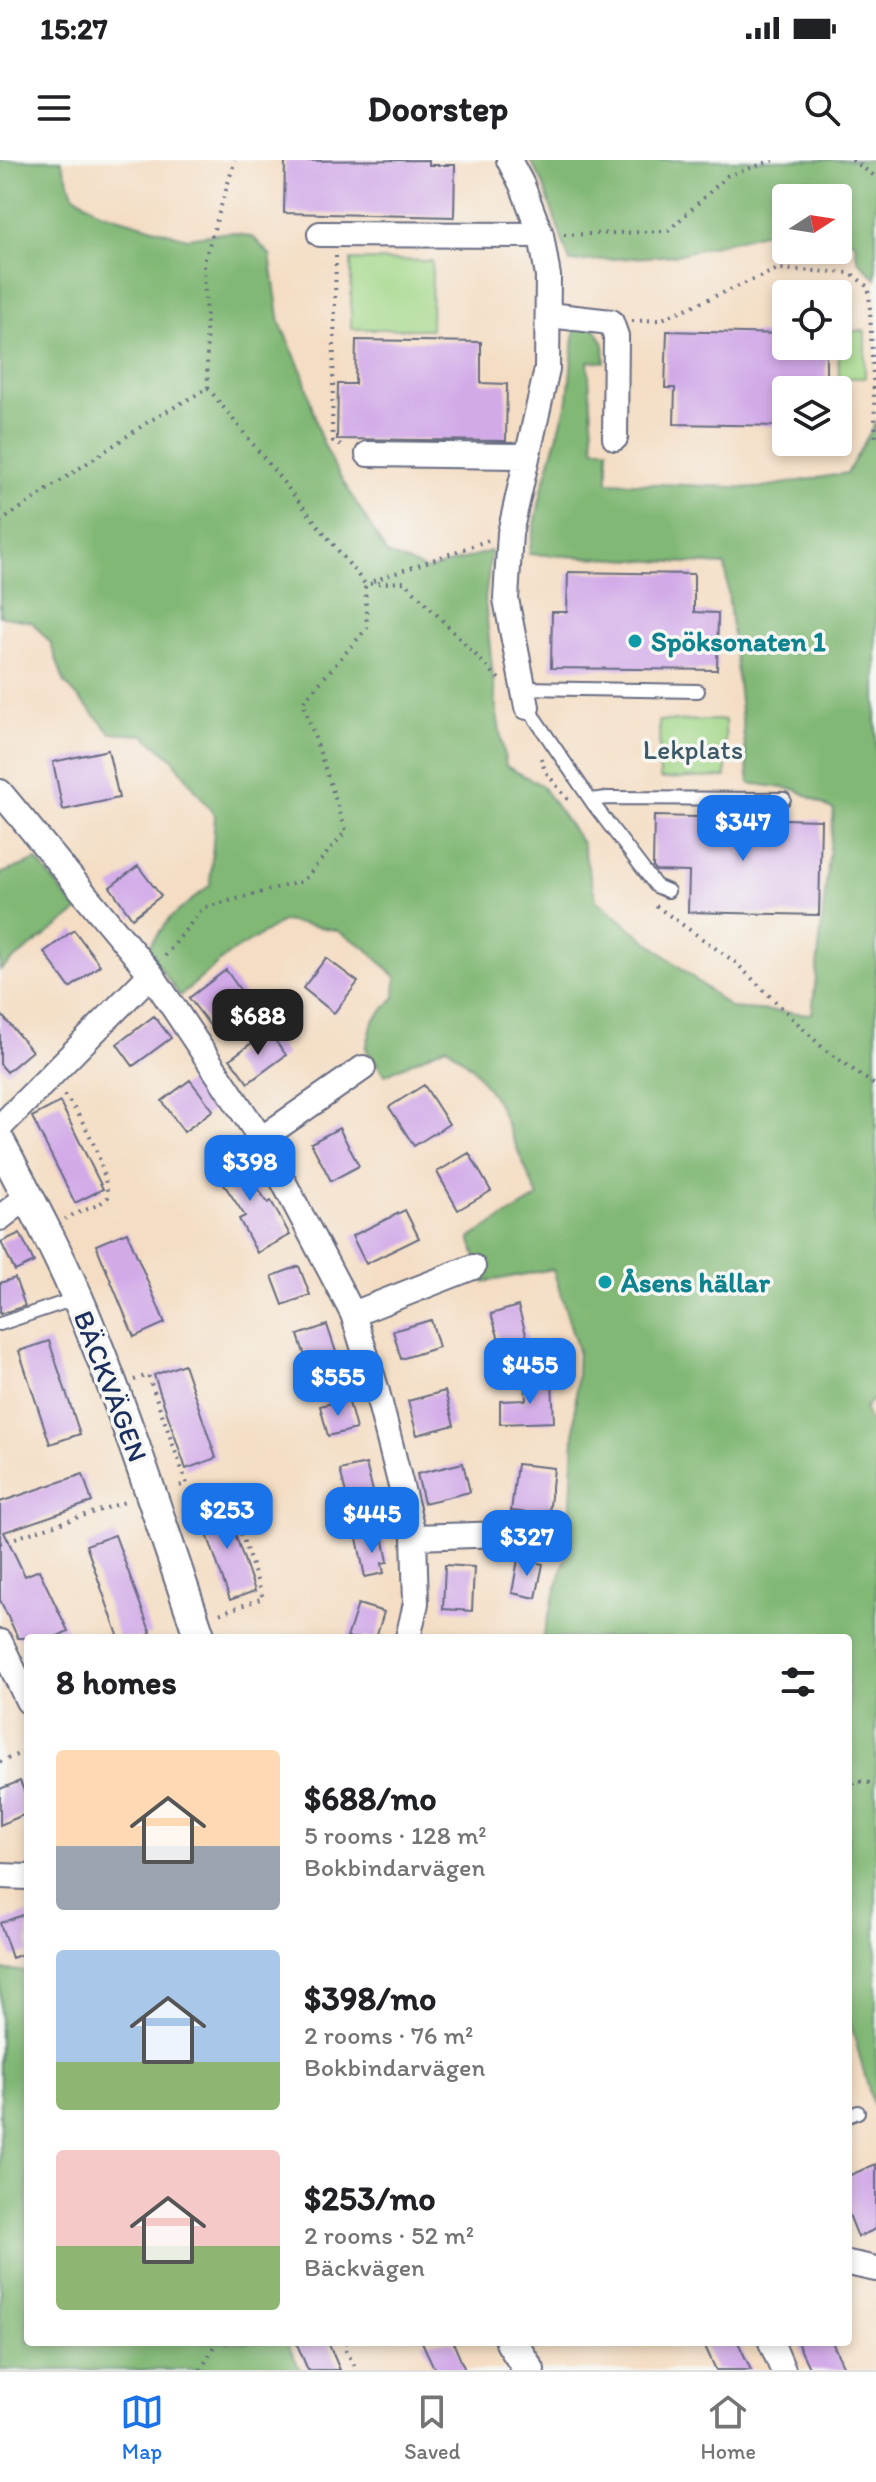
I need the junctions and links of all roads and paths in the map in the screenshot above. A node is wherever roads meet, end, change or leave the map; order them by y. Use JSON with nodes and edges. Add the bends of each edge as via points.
{"nodes":[{"id":1,"x":235,"y":160,"type":"edge"},
{"id":2,"x":509,"y":160,"type":"edge"},
{"id":3,"x":774,"y":160,"type":"edge"},
{"id":4,"x":852,"y":160,"type":"edge"},
{"id":5,"x":876,"y":177,"type":"edge"},
{"id":6,"x":328,"y":233,"type":"joint"},
{"id":7,"x":541,"y":235,"type":"junction"},
{"id":8,"x":549,"y":315,"type":"junction"},
{"id":9,"x":611,"y":322,"type":"junction"},
{"id":10,"x":208,"y":388,"type":"junction"},
{"id":11,"x":615,"y":438,"type":"dead end"},
{"id":12,"x":876,"y":441,"type":"edge"},
{"id":13,"x":368,"y":454,"type":"joint"},
{"id":14,"x":526,"y":456,"type":"junction"},
{"id":15,"x":0,"y":522,"type":"edge"},
{"id":16,"x":510,"y":533,"type":"junction"},
{"id":17,"x":365,"y":584,"type":"junction"},
{"id":18,"x":698,"y":691,"type":"dead end"},
{"id":19,"x":525,"y":698,"type":"junction"},
{"id":20,"x":538,"y":746,"type":"dead end"},
{"id":21,"x":0,"y":792,"type":"edge"},
{"id":22,"x":784,"y":799,"type":"dead end"},
{"id":23,"x":591,"y":800,"type":"junction"},
{"id":24,"x":573,"y":806,"type":"dead end"},
{"id":25,"x":668,"y":891,"type":"dead end"},
{"id":26,"x":650,"y":901,"type":"dead end"},
{"id":27,"x":151,"y":974,"type":"junction"},
{"id":28,"x":363,"y":1068,"type":"dead end"},
{"id":29,"x":49,"y":1078,"type":"junction"},
{"id":30,"x":876,"y":1086,"type":"edge"},
{"id":31,"x":0,"y":1127,"type":"edge"},
{"id":32,"x":261,"y":1139,"type":"junction"},
{"id":33,"x":0,"y":1143,"type":"edge"},
{"id":34,"x":28,"y":1196,"type":"junction"},
{"id":35,"x":0,"y":1218,"type":"edge"},
{"id":36,"x":46,"y":1231,"type":"junction"},
{"id":37,"x":473,"y":1267,"type":"dead end"},
{"id":38,"x":77,"y":1298,"type":"junction"},
{"id":39,"x":353,"y":1314,"type":"junction"},
{"id":40,"x":0,"y":1324,"type":"edge"},
{"id":41,"x":136,"y":1379,"type":"dead end"},
{"id":42,"x":163,"y":1490,"type":"junction"},
{"id":43,"x":195,"y":1506,"type":"dead end"},
{"id":44,"x":537,"y":1533,"type":"dead end"},
{"id":45,"x":414,"y":1537,"type":"junction"},
{"id":46,"x":0,"y":1543,"type":"edge"},
{"id":47,"x":197,"y":1631,"type":"edge"},
{"id":48,"x":409,"y":1634,"type":"edge"},
{"id":49,"x":0,"y":1642,"type":"edge"},
{"id":50,"x":24,"y":1693,"type":"edge"},
{"id":51,"x":24,"y":1752,"type":"edge"},
{"id":52,"x":0,"y":1762,"type":"edge"},
{"id":53,"x":876,"y":1784,"type":"edge"},
{"id":54,"x":852,"y":1786,"type":"edge"},
{"id":55,"x":0,"y":1876,"type":"edge"},
{"id":56,"x":24,"y":1877,"type":"edge"},
{"id":57,"x":852,"y":2264,"type":"edge"},
{"id":58,"x":876,"y":2269,"type":"edge"},
{"id":59,"x":214,"y":2346,"type":"edge"},
{"id":60,"x":345,"y":2346,"type":"edge"},
{"id":61,"x":514,"y":2346,"type":"edge"},
{"id":62,"x":773,"y":2346,"type":"edge"},
{"id":63,"x":201,"y":2370,"type":"edge"},
{"id":64,"x":357,"y":2370,"type":"edge"},
{"id":65,"x":529,"y":2370,"type":"edge"},
{"id":66,"x":783,"y":2370,"type":"edge"}],
"edges":[{"from":1,"to":10,"type":"path","via":[[204,262]]},
{"from":2,"to":7,"type":"street"},
{"from":3,"to":7,"type":"path","via":[[727,176],[668,231]]},
{"from":4,"to":5,"type":"path"},
{"from":6,"to":7,"type":"street"},
{"from":6,"to":13,"type":"path","via":[[333,441]]},
{"from":7,"to":8,"type":"street"},
{"from":8,"to":9,"type":"street"},
{"from":8,"to":14,"type":"street","via":[[547,369]]},
{"from":9,"to":11,"type":"street","via":[[616,336]]},
{"from":9,"to":12,"type":"path","via":[[660,320],[778,269],[851,273],[869,288]]},
{"from":10,"to":15,"type":"path"},
{"from":10,"to":17,"type":"path"},
{"from":13,"to":14,"type":"street"},
{"from":14,"to":16,"type":"street"},
{"from":16,"to":17,"type":"path"},
{"from":16,"to":19,"type":"street","via":[[506,599]]},
{"from":17,"to":19,"type":"path","via":[[405,582]]},
{"from":17,"to":27,"type":"path","via":[[367,628],[303,702],[346,831],[303,881],[203,908]]},
{"from":18,"to":19,"type":"lane"},
{"from":19,"to":23,"type":"lane"},
{"from":20,"to":24,"type":"path","via":[[545,771]]},
{"from":21,"to":27,"type":"street"},
{"from":22,"to":23,"type":"lane"},
{"from":23,"to":25,"type":"lane","via":[[656,886]]},
{"from":26,"to":30,"type":"path","via":[[735,962],[824,1049]]},
{"from":27,"to":29,"type":"street"},
{"from":27,"to":32,"type":"street"},
{"from":28,"to":32,"type":"street"},
{"from":29,"to":31,"type":"street"},
{"from":29,"to":36,"type":"path","via":[[74,1106],[105,1171],[108,1197]]},
{"from":32,"to":39,"type":"street"},
{"from":33,"to":34,"type":"street","name":"BÄCKVÄGEN"},
{"from":34,"to":35,"type":"street"},
{"from":34,"to":36,"type":"street","name":"BÄCKVÄGEN"},
{"from":36,"to":38,"type":"street","name":"BÄCKVÄGEN"},
{"from":37,"to":39,"type":"street"},
{"from":38,"to":40,"type":"lane"},
{"from":38,"to":42,"type":"street","name":"BÄCKVÄGEN"},
{"from":39,"to":45,"type":"street"},
{"from":41,"to":42,"type":"path","via":[[148,1375],[187,1484]]},
{"from":42,"to":46,"type":"path"},
{"from":42,"to":47,"type":"street","name":"BÄCKVÄGEN"},
{"from":43,"to":47,"type":"path","via":[[228,1495],[263,1598]]},
{"from":44,"to":45,"type":"street"},
{"from":45,"to":48,"type":"street","via":[[416,1603]]},
{"from":49,"to":50,"type":"street"},
{"from":51,"to":52,"type":"path"},
{"from":53,"to":54,"type":"path","via":[[856,1781]]},
{"from":55,"to":56,"type":"street"},
{"from":57,"to":58,"type":"street"},
{"from":59,"to":63,"type":"path"},
{"from":60,"to":64,"type":"path"},
{"from":61,"to":65,"type":"street"},
{"from":62,"to":66,"type":"street"}]}
